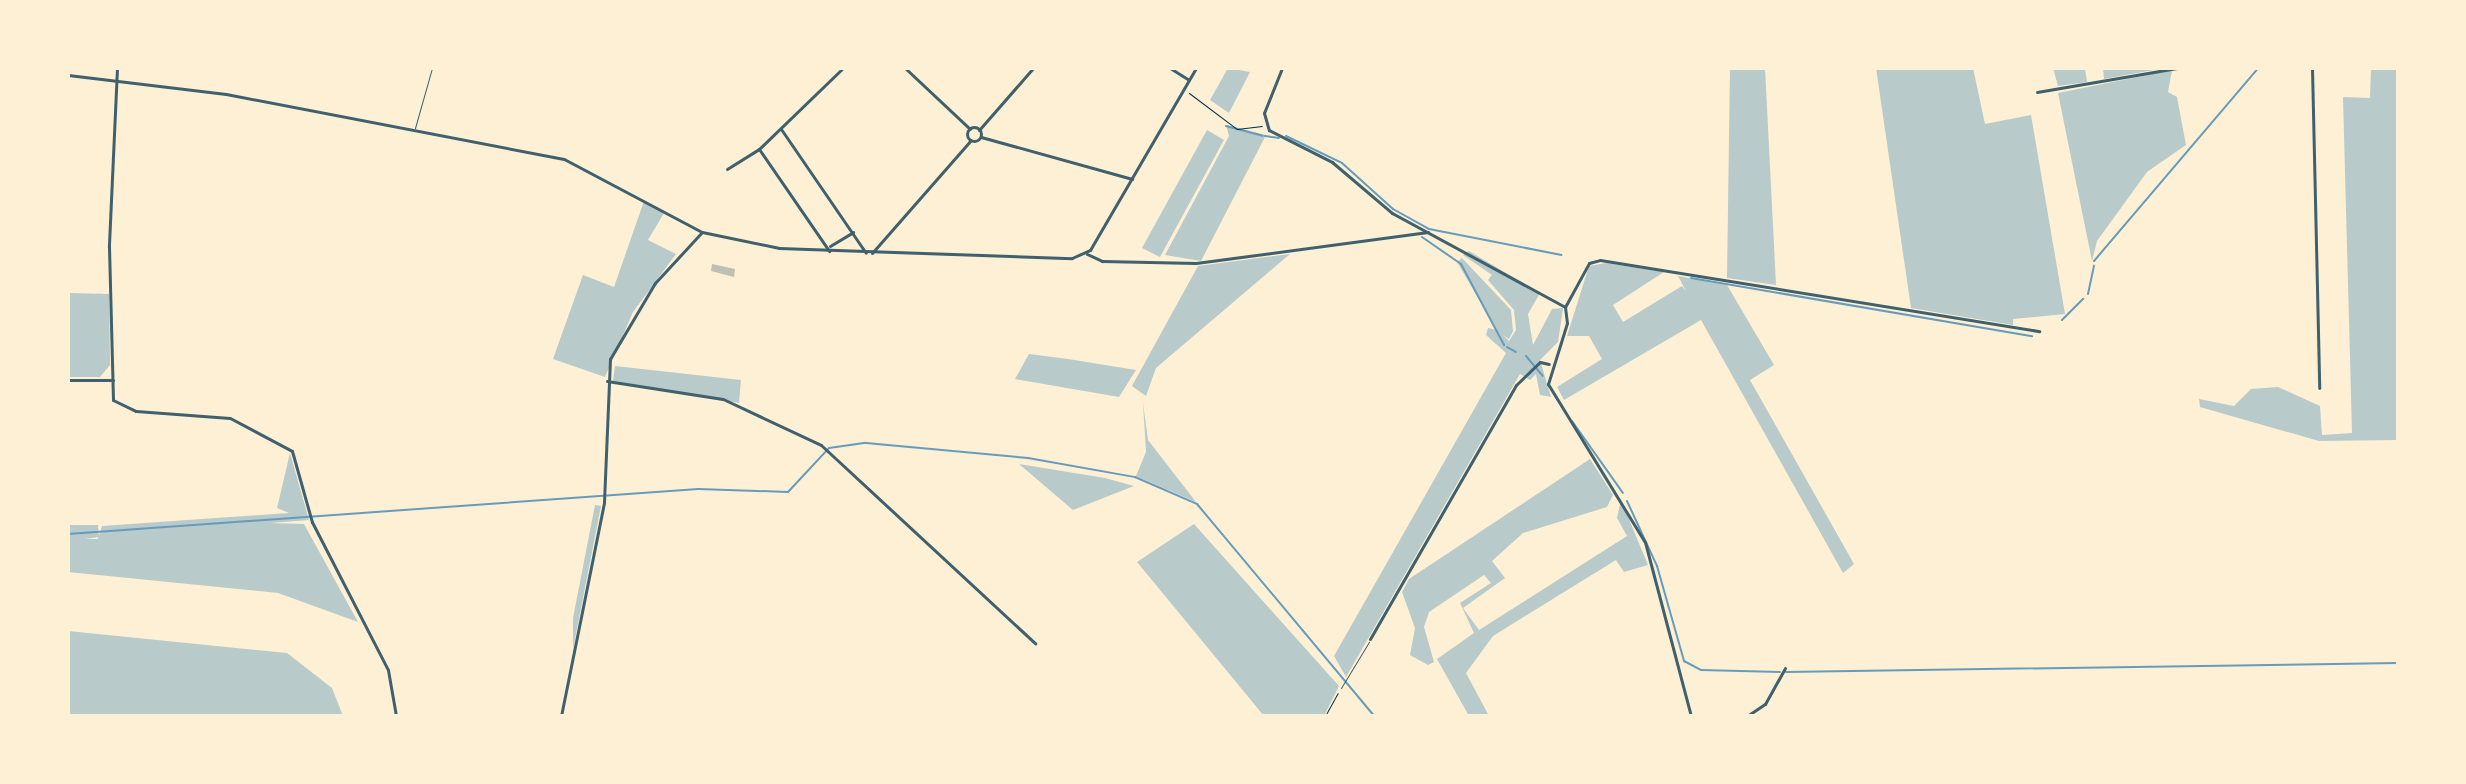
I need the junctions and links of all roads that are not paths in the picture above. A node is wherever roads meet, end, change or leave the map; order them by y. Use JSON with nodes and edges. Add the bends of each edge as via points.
{"nodes":[{"id":1,"x":117,"y":68,"type":"edge"},
{"id":2,"x":432,"y":68,"type":"edge"},
{"id":3,"x":843,"y":68,"type":"edge"},
{"id":4,"x":905,"y":68,"type":"edge"},
{"id":5,"x":1033,"y":68,"type":"edge"},
{"id":6,"x":1170,"y":68,"type":"edge"},
{"id":7,"x":1196,"y":68,"type":"edge"},
{"id":8,"x":1282,"y":68,"type":"edge"},
{"id":9,"x":2177,"y":68,"type":"edge"},
{"id":10,"x":2312,"y":68,"type":"edge"},
{"id":11,"x":68,"y":75,"type":"edge"},
{"id":12,"x":115,"y":77,"type":"junction"},
{"id":13,"x":1189,"y":80,"type":"junction"},
{"id":14,"x":2037,"y":92,"type":"dead end"},
{"id":15,"x":781,"y":129,"type":"junction"},
{"id":16,"x":970,"y":129,"type":"junction"},
{"id":17,"x":414,"y":130,"type":"junction"},
{"id":18,"x":979,"y":130,"type":"junction"},
{"id":19,"x":981,"y":137,"type":"junction"},
{"id":20,"x":971,"y":140,"type":"junction"},
{"id":21,"x":759,"y":149,"type":"junction"},
{"id":22,"x":727,"y":169,"type":"dead end"},
{"id":23,"x":1132,"y":179,"type":"junction"},
{"id":24,"x":702,"y":232,"type":"junction"},
{"id":25,"x":853,"y":232,"type":"junction"},
{"id":26,"x":1428,"y":232,"type":"junction"},
{"id":27,"x":830,"y":246,"type":"junction"},
{"id":28,"x":829,"y":251,"type":"junction"},
{"id":29,"x":869,"y":253,"type":"junction"},
{"id":30,"x":1087,"y":254,"type":"junction"},
{"id":31,"x":1565,"y":307,"type":"junction"},
{"id":32,"x":2039,"y":331,"type":"dead end"},
{"id":33,"x":1549,"y":364,"type":"junction"},
{"id":34,"x":68,"y":380,"type":"edge"},
{"id":35,"x":113,"y":380,"type":"junction"},
{"id":36,"x":607,"y":381,"type":"junction"},
{"id":37,"x":2319,"y":388,"type":"dead end"},
{"id":38,"x":1370,"y":639,"type":"joint"},
{"id":39,"x":1035,"y":643,"type":"dead end"},
{"id":40,"x":1785,"y":668,"type":"dead end"},
{"id":41,"x":1341,"y":688,"type":"road end"},
{"id":42,"x":396,"y":716,"type":"edge"},
{"id":43,"x":561,"y":716,"type":"edge"},
{"id":44,"x":1691,"y":716,"type":"edge"},
{"id":45,"x":1747,"y":716,"type":"edge"}],
"edges":[{"from":1,"to":12,"type":"street"},
{"from":2,"to":17,"type":"lane"},
{"from":3,"to":15,"type":"street"},
{"from":4,"to":16,"type":"street"},
{"from":5,"to":18,"type":"street"},
{"from":6,"to":13,"type":"street"},
{"from":7,"to":13,"type":"street"},
{"from":8,"to":26,"type":"street","via":[[1264,125],[1332,162],[1392,213]]},
{"from":9,"to":14,"type":"street"},
{"from":10,"to":37,"type":"street"},
{"from":11,"to":12,"type":"street"},
{"from":12,"to":17,"type":"street"},
{"from":12,"to":35,"type":"street"},
{"from":13,"to":23,"type":"street"},
{"from":15,"to":21,"type":"street"},
{"from":15,"to":25,"type":"street"},
{"from":16,"to":18,"type":"street"},
{"from":16,"to":20,"type":"street"},
{"from":17,"to":24,"type":"street","via":[[584,165]]},
{"from":18,"to":19,"type":"street"},
{"from":19,"to":20,"type":"street"},
{"from":19,"to":23,"type":"street"},
{"from":20,"to":29,"type":"street"},
{"from":21,"to":22,"type":"street"},
{"from":21,"to":27,"type":"street"},
{"from":23,"to":30,"type":"street"},
{"from":24,"to":28,"type":"street"},
{"from":24,"to":36,"type":"street","via":[[635,313]]},
{"from":25,"to":27,"type":"street"},
{"from":25,"to":29,"type":"street"},
{"from":26,"to":30,"type":"street","via":[[1196,263],[1102,261]]},
{"from":26,"to":31,"type":"street"},
{"from":27,"to":28,"type":"street"},
{"from":28,"to":29,"type":"street"},
{"from":29,"to":30,"type":"street"},
{"from":31,"to":32,"type":"street","via":[[1589,263],[1600,260]]},
{"from":31,"to":33,"type":"street","via":[[1566,327]]},
{"from":33,"to":38,"type":"street","via":[[1534,366]]},
{"from":33,"to":44,"type":"street","via":[[1554,401],[1645,542]]},
{"from":34,"to":35,"type":"street"},
{"from":35,"to":42,"type":"street","via":[[116,406],[230,418],[278,441],[301,465],[312,520],[388,670]]},
{"from":36,"to":39,"type":"street","via":[[723,399],[825,448]]},
{"from":36,"to":43,"type":"street","via":[[604,500]]},
{"from":38,"to":41,"type":"lane"},
{"from":40,"to":45,"type":"street","via":[[1765,704]]}]}
